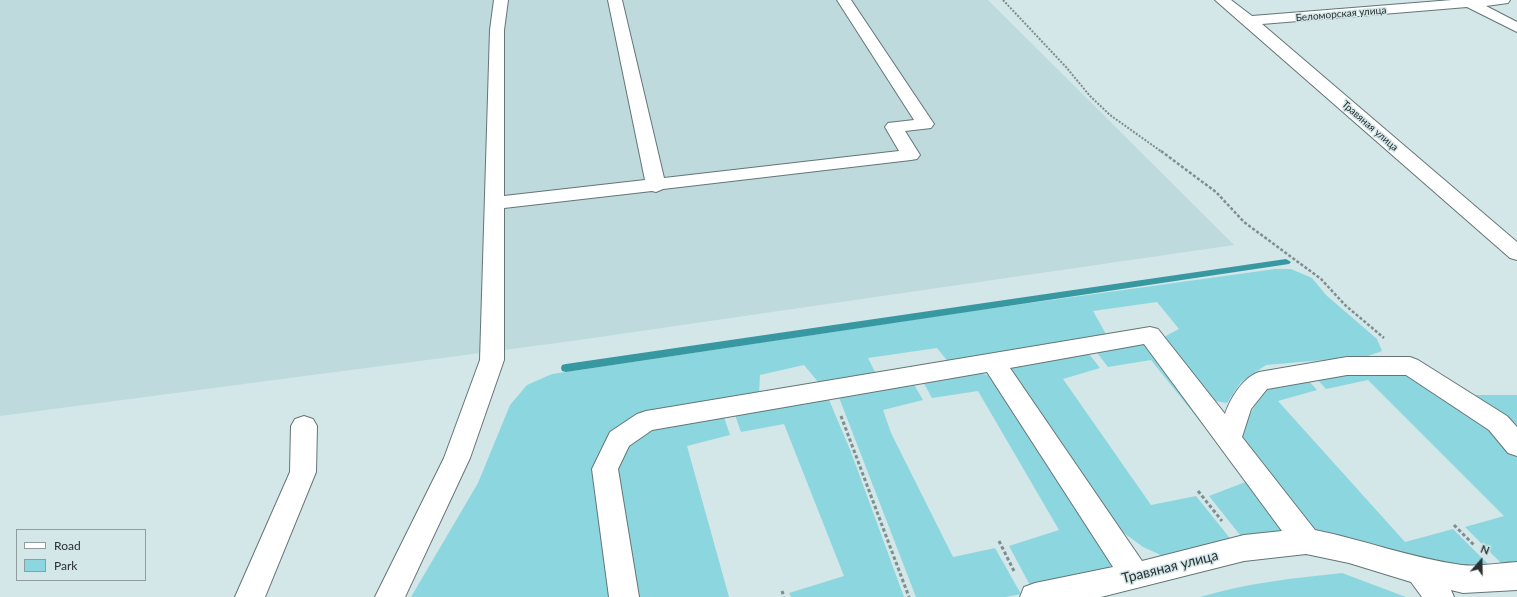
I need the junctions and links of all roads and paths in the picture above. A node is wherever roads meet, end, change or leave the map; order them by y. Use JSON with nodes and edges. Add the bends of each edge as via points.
{"nodes":[{"id":1,"x":501,"y":0,"type":"edge"},
{"id":2,"x":615,"y":0,"type":"edge"},
{"id":3,"x":844,"y":0,"type":"edge"},
{"id":4,"x":1003,"y":0,"type":"edge"},
{"id":5,"x":1222,"y":0,"type":"edge"},
{"id":6,"x":1504,"y":0,"type":"edge"},
{"id":7,"x":1468,"y":1,"type":"edge"},
{"id":8,"x":1249,"y":22,"type":"junction"},
{"id":9,"x":1517,"y":28,"type":"edge"},
{"id":10,"x":656,"y":186,"type":"junction"},
{"id":11,"x":494,"y":204,"type":"junction"},
{"id":12,"x":1517,"y":253,"type":"edge"},
{"id":13,"x":993,"y":362,"type":"junction"},
{"id":14,"x":1410,"y":366,"type":"junction"},
{"id":15,"x":831,"y":389,"type":"junction"},
{"id":16,"x":304,"y":426,"type":"dead end"},
{"id":17,"x":1229,"y":439,"type":"junction"},
{"id":18,"x":1517,"y":445,"type":"edge"},
{"id":19,"x":1198,"y":491,"type":"dead end"},
{"id":20,"x":1306,"y":540,"type":"junction"},
{"id":21,"x":999,"y":541,"type":"dead end"},
{"id":22,"x":1244,"y":548,"type":"junction"},
{"id":23,"x":1420,"y":570,"type":"junction"},
{"id":24,"x":1135,"y":576,"type":"junction"},
{"id":25,"x":1517,"y":576,"type":"edge"},
{"id":26,"x":1026,"y":587,"type":"edge"},
{"id":27,"x":782,"y":591,"type":"dead end"},
{"id":28,"x":250,"y":597,"type":"edge"},
{"id":29,"x":390,"y":597,"type":"edge"},
{"id":30,"x":624,"y":597,"type":"edge"},
{"id":31,"x":784,"y":597,"type":"edge"},
{"id":32,"x":910,"y":597,"type":"edge"},
{"id":33,"x":1439,"y":597,"type":"edge"}],
"edges":[{"from":1,"to":11,"type":"street","via":[[497,30]]},
{"from":2,"to":10,"type":"street"},
{"from":3,"to":10,"type":"street","via":[[925,124],[894,127],[911,155]]},
{"from":4,"to":14,"type":"path","via":[[1110,115],[1216,192],[1244,222],[1321,279],[1345,305],[1390,342]]},
{"from":5,"to":8,"type":"street","name":"Травяная улица"},
{"from":6,"to":7,"type":"street","name":"Беломорская улица"},
{"from":7,"to":8,"type":"street","name":"Беломорская улица"},
{"from":7,"to":9,"type":"street"},
{"from":8,"to":12,"type":"street","name":"Травяная улица"},
{"from":10,"to":11,"type":"street"},
{"from":11,"to":29,"type":"street","via":[[492,360],[457,458]]},
{"from":13,"to":15,"type":"street"},
{"from":13,"to":17,"type":"street","via":[[1150,335]]},
{"from":13,"to":24,"type":"street"},
{"from":14,"to":17,"type":"street","via":[[1347,366],[1259,381],[1240,406]]},
{"from":14,"to":18,"type":"street","via":[[1498,423]]},
{"from":15,"to":30,"type":"street","via":[[646,421],[618,439],[605,469]]},
{"from":15,"to":32,"type":"path"},
{"from":16,"to":28,"type":"street","via":[[303,472]]},
{"from":17,"to":20,"type":"street"},
{"from":19,"to":22,"type":"path"},
{"from":20,"to":22,"type":"street","name":"Травяная улица"},
{"from":20,"to":23,"type":"street"},
{"from":21,"to":26,"type":"path"},
{"from":22,"to":24,"type":"street","name":"Травяная улица"},
{"from":23,"to":25,"type":"street","via":[[1463,579]]},
{"from":23,"to":33,"type":"street"},
{"from":24,"to":26,"type":"street","name":"Травяная улица"},
{"from":27,"to":31,"type":"path"}]}
